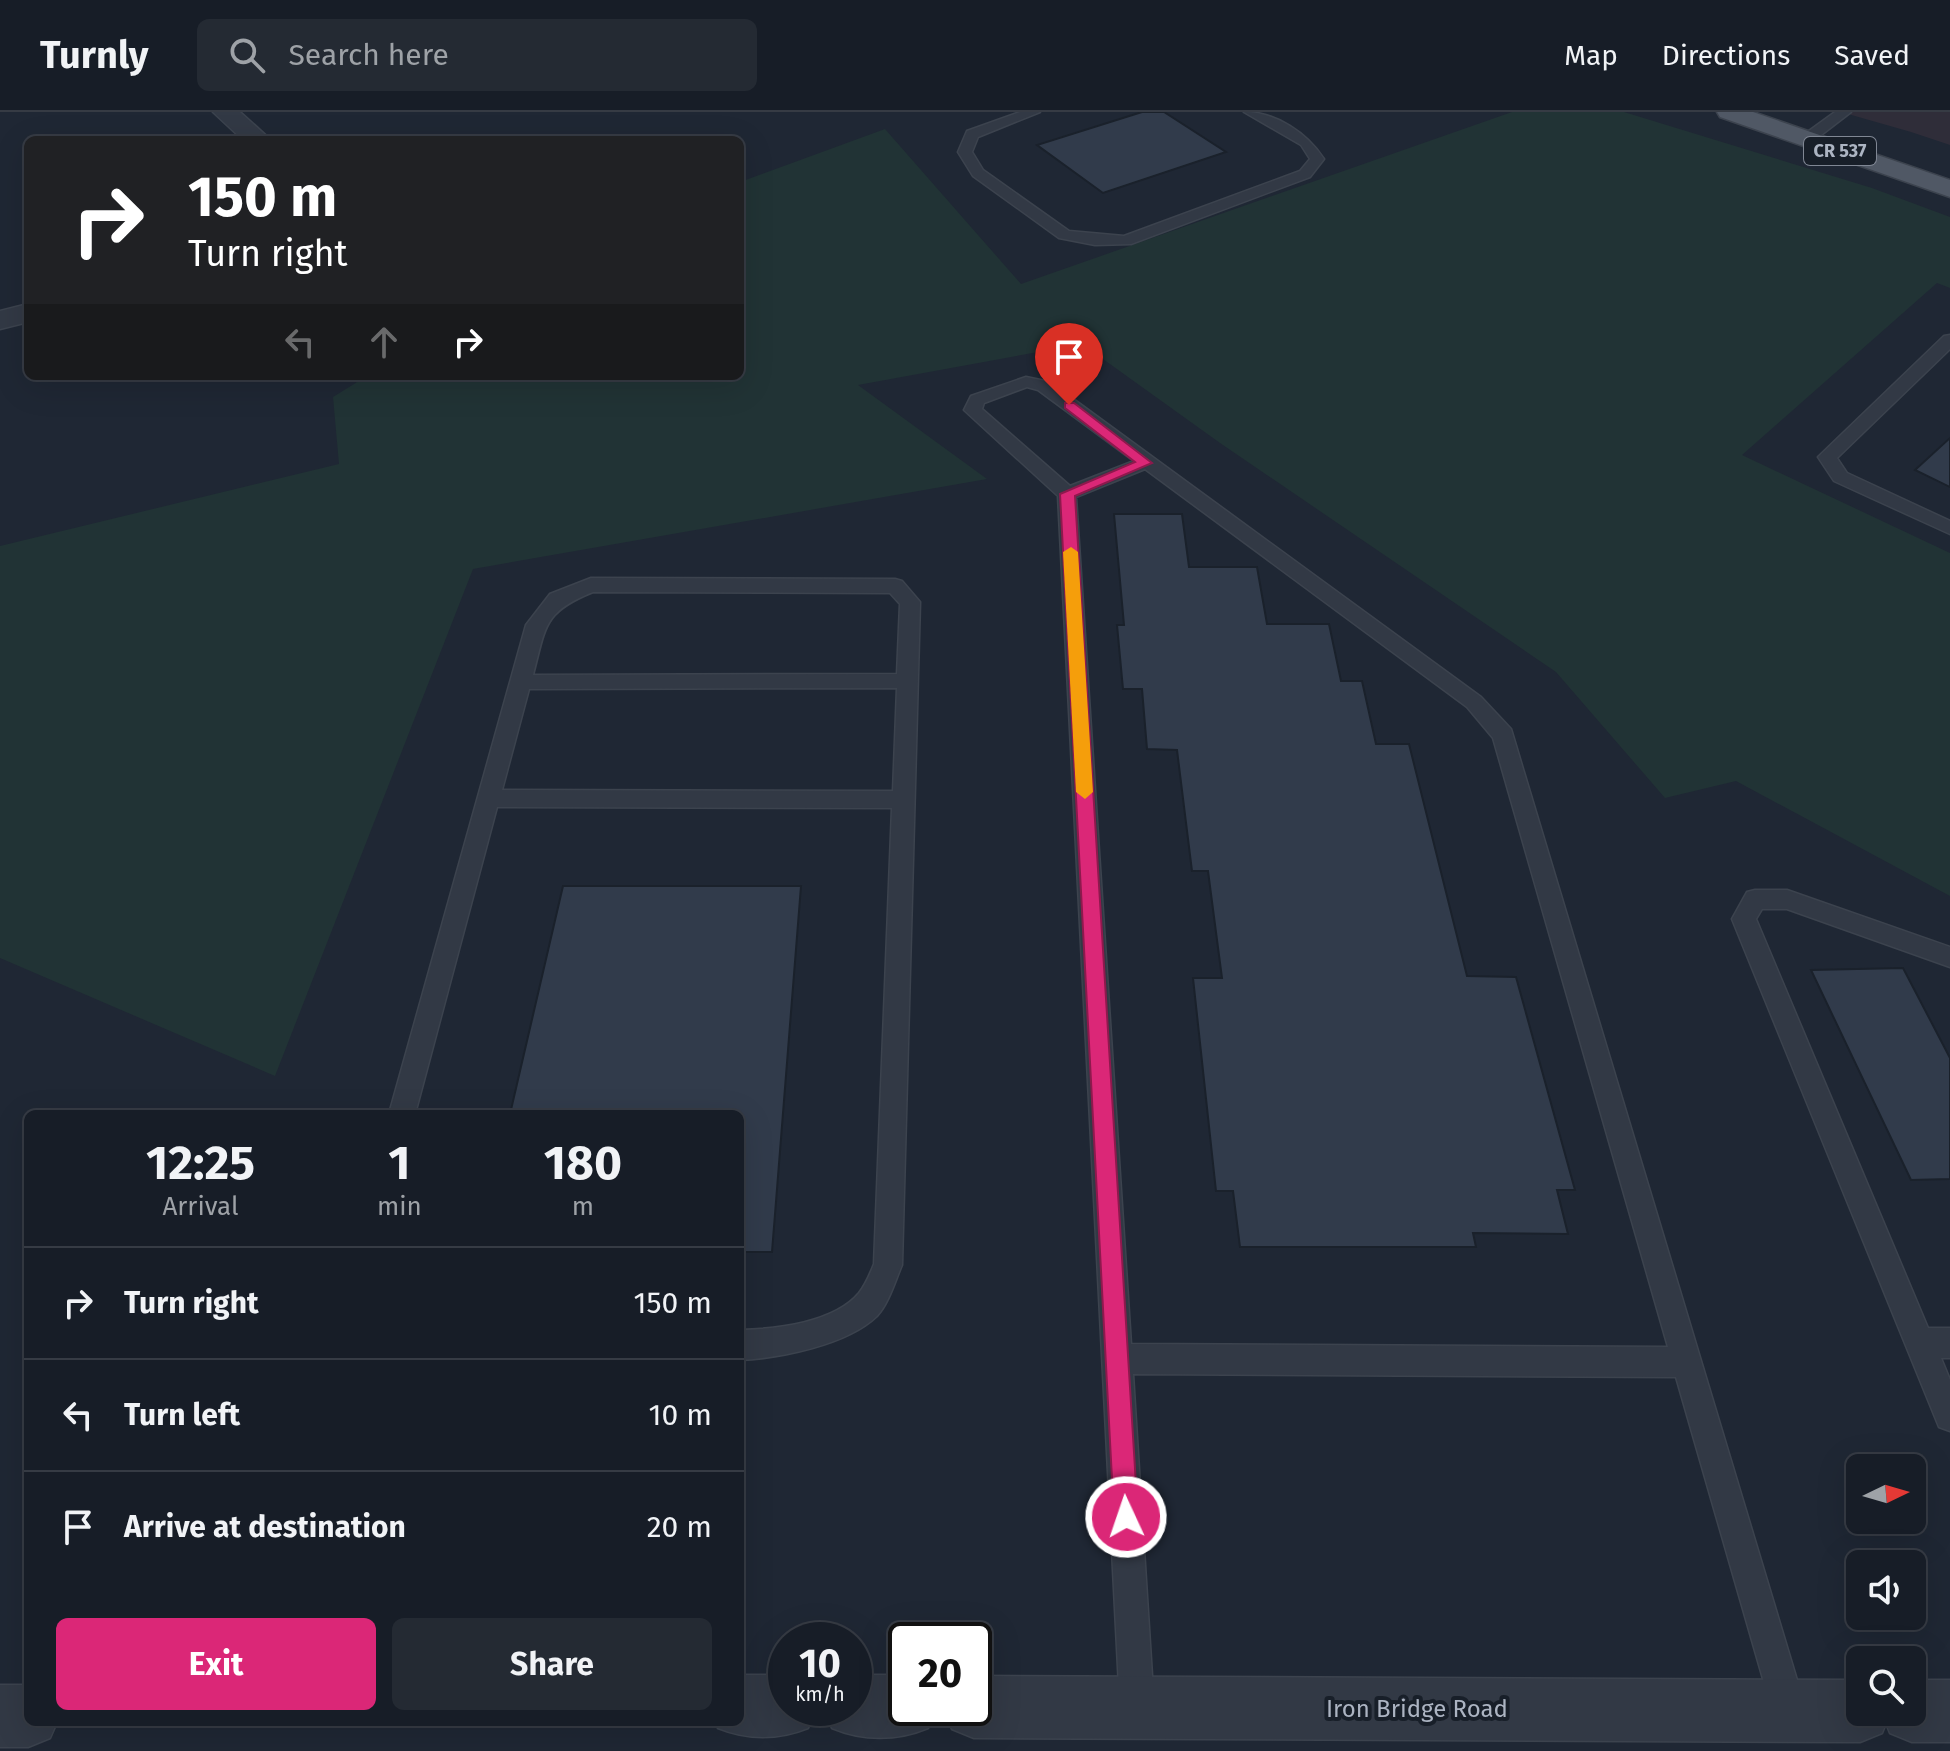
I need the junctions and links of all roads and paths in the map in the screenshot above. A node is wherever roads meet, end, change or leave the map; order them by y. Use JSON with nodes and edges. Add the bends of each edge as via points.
{"nodes":[{"id":1,"x":1033,"y":112,"type":"edge"},
{"id":2,"x":1251,"y":112,"type":"edge"},
{"id":3,"x":1729,"y":112,"type":"edge"},
{"id":4,"x":1844,"y":112,"type":"edge"},
{"id":5,"x":229,"y":113,"type":"edge"},
{"id":6,"x":254,"y":136,"type":"edge"},
{"id":7,"x":1807,"y":139,"type":"junction"},
{"id":8,"x":1950,"y":189,"type":"edge"},
{"id":9,"x":24,"y":314,"type":"edge"},
{"id":10,"x":0,"y":320,"type":"edge"},
{"id":11,"x":1950,"y":340,"type":"edge"},
{"id":12,"x":1145,"y":463,"type":"junction"},
{"id":13,"x":1067,"y":494,"type":"junction"},
{"id":14,"x":1950,"y":528,"type":"edge"},
{"id":15,"x":907,"y":681,"type":"junction"},
{"id":16,"x":521,"y":682,"type":"junction"},
{"id":17,"x":489,"y":798,"type":"junction"},
{"id":18,"x":903,"y":800,"type":"junction"},
{"id":19,"x":1950,"y":957,"type":"edge"},
{"id":20,"x":403,"y":1110,"type":"edge"},
{"id":21,"x":1920,"y":1343,"type":"junction"},
{"id":22,"x":1950,"y":1343,"type":"edge"},
{"id":23,"x":744,"y":1345,"type":"edge"},
{"id":24,"x":1117,"y":1359,"type":"junction"},
{"id":25,"x":1685,"y":1362,"type":"junction"},
{"id":26,"x":1950,"y":1416,"type":"edge"},
{"id":27,"x":744,"y":1706,"type":"edge"},
{"id":28,"x":768,"y":1706,"type":"edge"},
{"id":29,"x":992,"y":1707,"type":"edge"},
{"id":30,"x":1137,"y":1707,"type":"junction"},
{"id":31,"x":1789,"y":1710,"type":"junction"},
{"id":32,"x":1846,"y":1711,"type":"edge"},
{"id":33,"x":1926,"y":1711,"type":"edge"},
{"id":34,"x":1950,"y":1711,"type":"edge"},
{"id":35,"x":0,"y":1716,"type":"edge"},
{"id":36,"x":24,"y":1716,"type":"edge"}],
"edges":[{"from":1,"to":2,"type":"lane","via":[[972,134],[965,152],[978,173],[1064,235],[1126,241],[1305,174],[1317,159],[1306,142]]},
{"from":3,"to":7,"type":"main road","number":"CR 537"},
{"from":4,"to":7,"type":"lane"},
{"from":5,"to":6,"type":"street"},
{"from":7,"to":8,"type":"main road","number":"CR 537"},
{"from":9,"to":10,"type":"street"},
{"from":11,"to":14,"type":"lane","via":[[1827,457],[1840,477]]},
{"from":12,"to":13,"type":"lane"},
{"from":12,"to":13,"type":"lane","via":[[1044,386],[1026,382],[977,400],[973,410]]},
{"from":12,"to":25,"type":"lane","via":[[1474,702],[1503,735]]},
{"from":13,"to":24,"type":"lane"},
{"from":15,"to":16,"type":"lane"},
{"from":15,"to":16,"type":"lane","via":[[910,602],[895,586],[591,585],[557,599],[536,625]]},
{"from":15,"to":18,"type":"lane"},
{"from":16,"to":17,"type":"lane"},
{"from":17,"to":18,"type":"lane"},
{"from":17,"to":20,"type":"lane"},
{"from":18,"to":23,"type":"lane","via":[[888,1265],[866,1307],[818,1331]]},
{"from":19,"to":21,"type":"lane","via":[[1787,900],[1755,899],[1744,919]]},
{"from":21,"to":22,"type":"lane"},
{"from":21,"to":26,"type":"lane"},
{"from":24,"to":25,"type":"lane"},
{"from":24,"to":30,"type":"lane"},
{"from":25,"to":31,"type":"lane"},
{"from":27,"to":28,"type":"street"},
{"from":29,"to":30,"type":"street","name":"Iron Bridge Road"},
{"from":30,"to":31,"type":"street","name":"Iron Bridge Road"},
{"from":31,"to":32,"type":"street","name":"Iron Bridge Road"},
{"from":33,"to":34,"type":"street"},
{"from":35,"to":36,"type":"street"}]}
